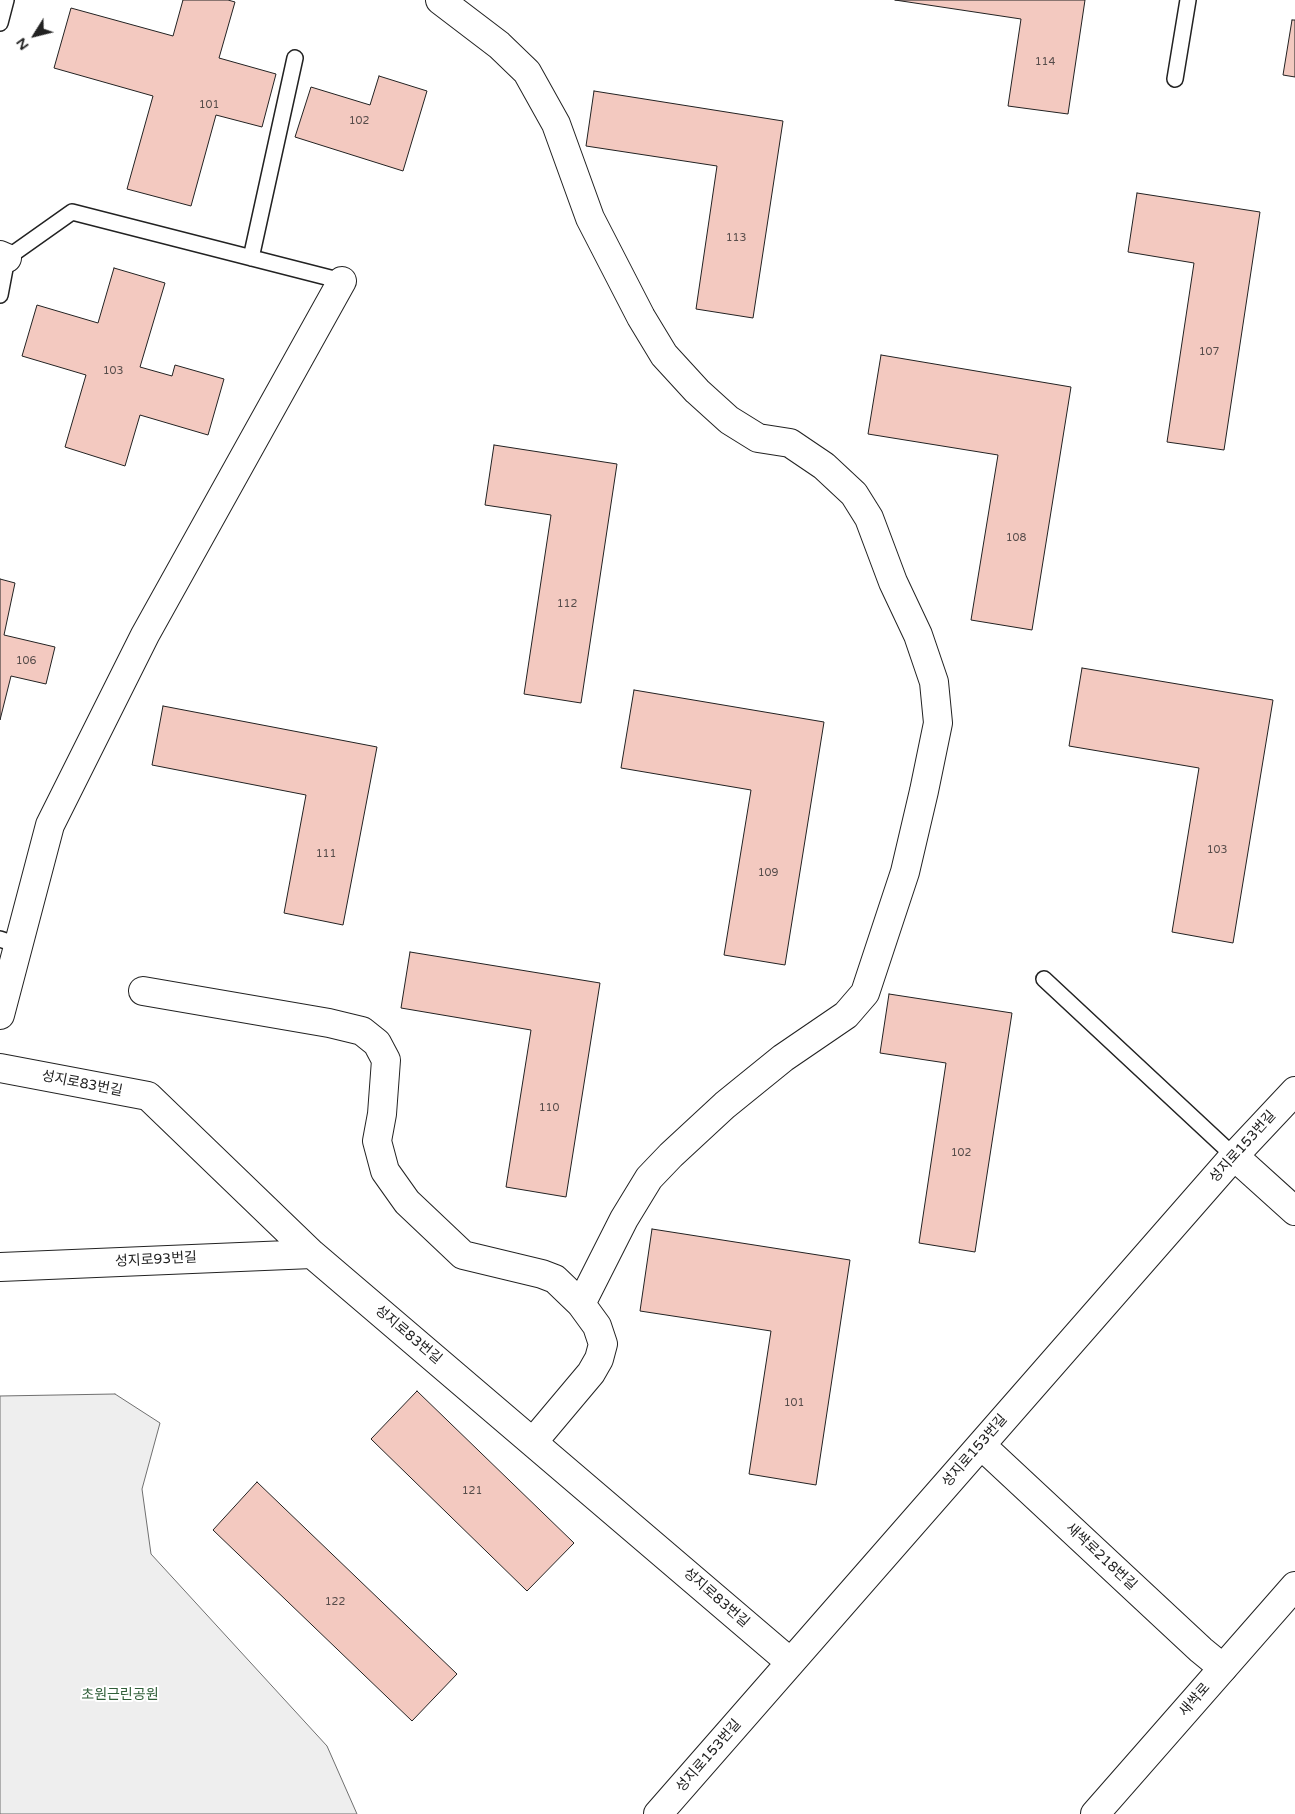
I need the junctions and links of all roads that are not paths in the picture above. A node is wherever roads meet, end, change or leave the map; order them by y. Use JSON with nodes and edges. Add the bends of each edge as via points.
{"nodes":[{"id":1,"x":6,"y":0,"type":"edge"},
{"id":2,"x":440,"y":0,"type":"edge"},
{"id":3,"x":1188,"y":0,"type":"edge"},
{"id":4,"x":0,"y":23,"type":"edge"},
{"id":5,"x":295,"y":58,"type":"dead end"},
{"id":6,"x":1175,"y":79,"type":"dead end"},
{"id":7,"x":3,"y":257,"type":"edge"},
{"id":8,"x":251,"y":258,"type":"junction"},
{"id":9,"x":342,"y":281,"type":"joint"},
{"id":10,"x":0,"y":295,"type":"edge"},
{"id":11,"x":9,"y":942,"type":"edge"},
{"id":12,"x":1044,"y":979,"type":"dead end"},
{"id":13,"x":143,"y":991,"type":"dead end"},
{"id":14,"x":0,"y":1015,"type":"edge"},
{"id":15,"x":0,"y":1068,"type":"edge"},
{"id":16,"x":1295,"y":1091,"type":"edge"},
{"id":17,"x":1234,"y":1156,"type":"junction"},
{"id":18,"x":1295,"y":1211,"type":"edge"},
{"id":19,"x":312,"y":1254,"type":"junction"},
{"id":20,"x":0,"y":1267,"type":"edge"},
{"id":21,"x":581,"y":1304,"type":"junction"},
{"id":22,"x":533,"y":1442,"type":"junction"},
{"id":23,"x":981,"y":1445,"type":"junction"},
{"id":24,"x":1295,"y":1586,"type":"edge"},
{"id":25,"x":790,"y":1662,"type":"junction"},
{"id":26,"x":1223,"y":1668,"type":"junction"},
{"id":27,"x":658,"y":1814,"type":"edge"},
{"id":28,"x":1095,"y":1814,"type":"edge"}],
"edges":[{"from":1,"to":4,"type":"lane"},
{"from":2,"to":21,"type":"street","via":[[499,45],[527,72],[556,124],[590,218],[664,355],[729,420],[758,438],[790,443],[824,466],[854,494],[869,518],[934,682],[938,724],[924,791],[905,872],[865,992],[846,1015],[783,1058],[725,1105],[649,1178],[624,1219]]},
{"from":3,"to":6,"type":"lane"},
{"from":5,"to":8,"type":"lane"},
{"from":7,"to":8,"type":"lane","via":[[72,212]]},
{"from":7,"to":10,"type":"lane"},
{"from":8,"to":9,"type":"lane"},
{"from":9,"to":11,"type":"street","via":[[145,635],[50,825]]},
{"from":11,"to":14,"type":"street"},
{"from":12,"to":17,"type":"lane"},
{"from":13,"to":21,"type":"street","via":[[362,1031],[378,1043],[386,1060],[378,1141],[385,1172],[407,1202],[464,1255],[555,1279]]},
{"from":15,"to":19,"type":"street","name":"성지로83번길","via":[[148,1096]]},
{"from":16,"to":17,"type":"street","name":"성지로153번길"},
{"from":17,"to":18,"type":"street"},
{"from":17,"to":23,"type":"street","name":"성지로153번길"},
{"from":19,"to":20,"type":"street","name":"성지로93번길"},
{"from":19,"to":22,"type":"street","name":"성지로83번길"},
{"from":21,"to":22,"type":"street","via":[[597,1326],[603,1344],[599,1359]]},
{"from":22,"to":25,"type":"street","name":"성지로83번길"},
{"from":23,"to":25,"type":"street","name":"성지로153번길"},
{"from":23,"to":26,"type":"street","name":"새싹로218번길"},
{"from":24,"to":26,"type":"street","name":"새싹로"},
{"from":25,"to":27,"type":"street","name":"성지로153번길"},
{"from":26,"to":28,"type":"street","name":"새싹로"}]}
